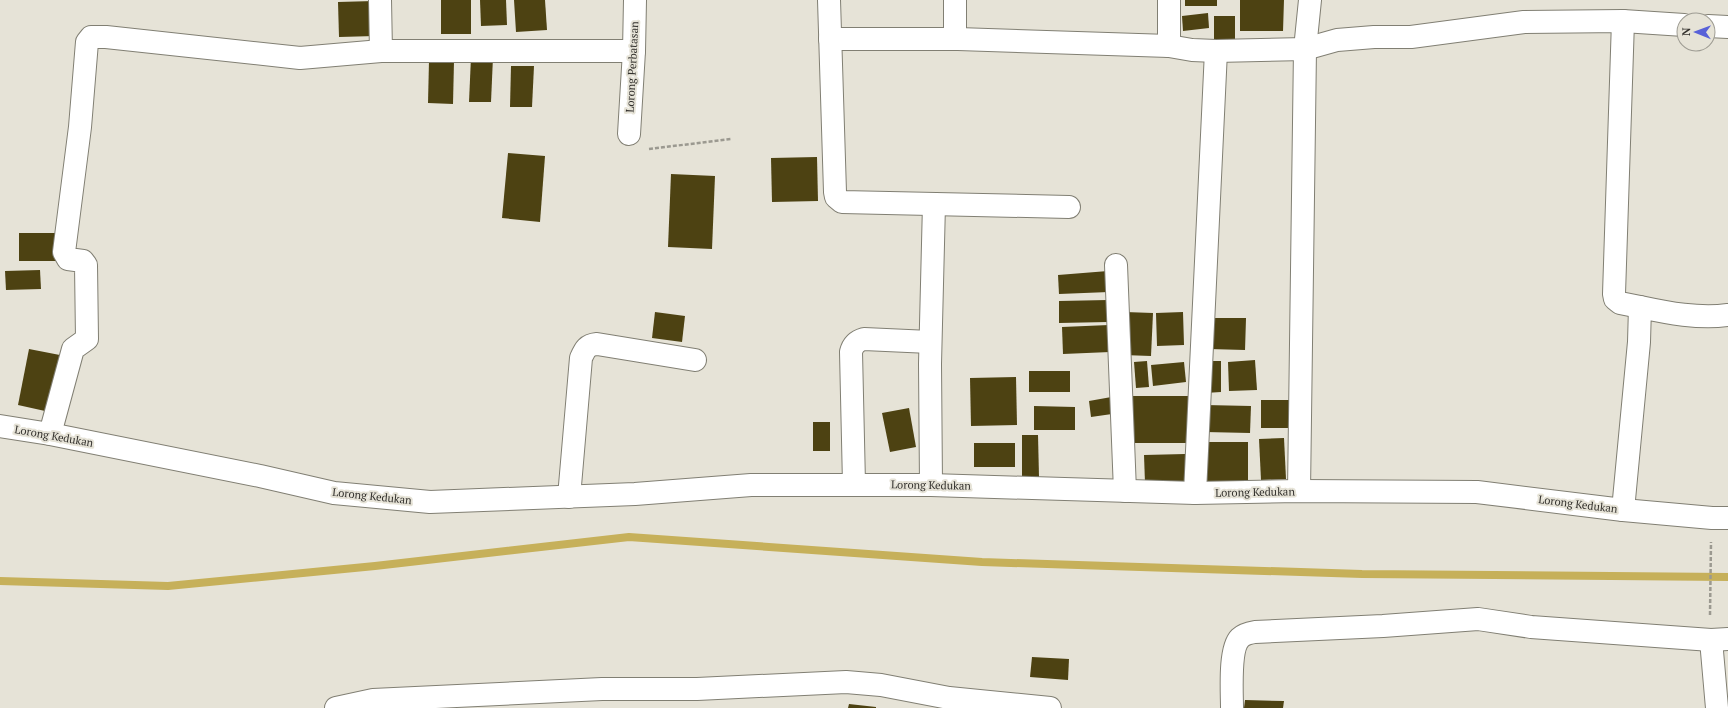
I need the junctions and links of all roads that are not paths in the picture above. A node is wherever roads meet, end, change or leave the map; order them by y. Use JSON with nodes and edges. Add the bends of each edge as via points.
{"nodes":[{"id":1,"x":380,"y":0,"type":"edge"},
{"id":2,"x":635,"y":0,"type":"edge"},
{"id":3,"x":829,"y":0,"type":"edge"},
{"id":4,"x":955,"y":0,"type":"edge"},
{"id":5,"x":1169,"y":0,"type":"edge"},
{"id":6,"x":1310,"y":0,"type":"edge"},
{"id":7,"x":1623,"y":21,"type":"junction"},
{"id":8,"x":1676,"y":24,"type":"edge"},
{"id":9,"x":1716,"y":26,"type":"edge"},
{"id":10,"x":1728,"y":27,"type":"edge"},
{"id":11,"x":830,"y":39,"type":"junction"},
{"id":12,"x":955,"y":39,"type":"junction"},
{"id":13,"x":1169,"y":46,"type":"junction"},
{"id":14,"x":1305,"y":49,"type":"junction"},
{"id":15,"x":381,"y":51,"type":"junction"},
{"id":16,"x":1216,"y":51,"type":"junction"},
{"id":17,"x":634,"y":52,"type":"junction"},
{"id":18,"x":629,"y":134,"type":"road end"},
{"id":19,"x":934,"y":204,"type":"junction"},
{"id":20,"x":1069,"y":207,"type":"dead end"},
{"id":21,"x":1116,"y":264,"type":"dead end"},
{"id":22,"x":1640,"y":307,"type":"junction"},
{"id":23,"x":1728,"y":315,"type":"edge"},
{"id":24,"x":930,"y":342,"type":"junction"},
{"id":25,"x":695,"y":360,"type":"dead end"},
{"id":26,"x":0,"y":426,"type":"edge"},
{"id":27,"x":50,"y":434,"type":"junction"},
{"id":28,"x":854,"y":484,"type":"junction"},
{"id":29,"x":931,"y":485,"type":"junction"},
{"id":30,"x":1124,"y":491,"type":"junction"},
{"id":31,"x":1299,"y":491,"type":"junction"},
{"id":32,"x":1195,"y":493,"type":"junction"},
{"id":33,"x":569,"y":497,"type":"junction"},
{"id":34,"x":1623,"y":510,"type":"junction"},
{"id":35,"x":1728,"y":518,"type":"edge"},
{"id":36,"x":1719,"y":639,"type":"edge"},
{"id":37,"x":606,"y":699,"type":"edge"},
{"id":38,"x":336,"y":708,"type":"edge"},
{"id":39,"x":1050,"y":708,"type":"edge"},
{"id":40,"x":1232,"y":708,"type":"edge"},
{"id":41,"x":1717,"y":708,"type":"edge"}],
"edges":[{"from":1,"to":15,"type":"street"},
{"from":2,"to":17,"type":"street","name":"Lorong Perbatasan"},
{"from":3,"to":11,"type":"street"},
{"from":4,"to":12,"type":"street"},
{"from":5,"to":13,"type":"street"},
{"from":6,"to":14,"type":"street"},
{"from":7,"to":8,"type":"street"},
{"from":7,"to":14,"type":"street","via":[[1524,22],[1411,37],[1337,40]]},
{"from":7,"to":22,"type":"street","via":[[1614,294],[1616,301]]},
{"from":9,"to":10,"type":"street"},
{"from":11,"to":12,"type":"street"},
{"from":11,"to":19,"type":"street","via":[[836,197],[842,202]]},
{"from":12,"to":13,"type":"street"},
{"from":13,"to":16,"type":"street"},
{"from":14,"to":16,"type":"street"},
{"from":14,"to":31,"type":"street"},
{"from":15,"to":17,"type":"street"},
{"from":15,"to":27,"type":"street","via":[[300,58],[106,36],[91,37],[87,42],[80,127],[64,252],[68,259],[83,261],[86,265],[87,339],[73,349]]},
{"from":16,"to":32,"type":"street"},
{"from":17,"to":18,"type":"street","name":"Lorong Perbatasan"},
{"from":19,"to":20,"type":"street"},
{"from":19,"to":24,"type":"street"},
{"from":21,"to":30,"type":"street"},
{"from":22,"to":23,"type":"street","via":[[1685,314]]},
{"from":22,"to":34,"type":"street"},
{"from":24,"to":28,"type":"street","via":[[864,340],[857,341],[852,346]]},
{"from":24,"to":29,"type":"street"},
{"from":25,"to":33,"type":"street","via":[[597,344],[592,344],[584,350],[581,358]]},
{"from":26,"to":27,"type":"street","name":"Lorong Kedukan"},
{"from":27,"to":33,"type":"street","name":"Lorong Kedukan","via":[[334,492],[430,502]]},
{"from":28,"to":29,"type":"street","name":"Lorong Kedukan"},
{"from":28,"to":33,"type":"street","name":"Lorong Kedukan","via":[[751,485]]},
{"from":29,"to":30,"type":"street","name":"Lorong Kedukan"},
{"from":30,"to":32,"type":"street","name":"Lorong Kedukan"},
{"from":31,"to":32,"type":"street","name":"Lorong Kedukan"},
{"from":31,"to":34,"type":"street","name":"Lorong Kedukan","via":[[1477,492]]},
{"from":34,"to":35,"type":"street","name":"Lorong Kedukan"},
{"from":36,"to":40,"type":"street","via":[[1531,627],[1478,619],[1255,632],[1245,634],[1234,648]]},
{"from":36,"to":41,"type":"street"},
{"from":37,"to":38,"type":"street","via":[[372,700]]},
{"from":37,"to":39,"type":"street","via":[[704,688],[846,682],[881,685],[949,698]]}]}
